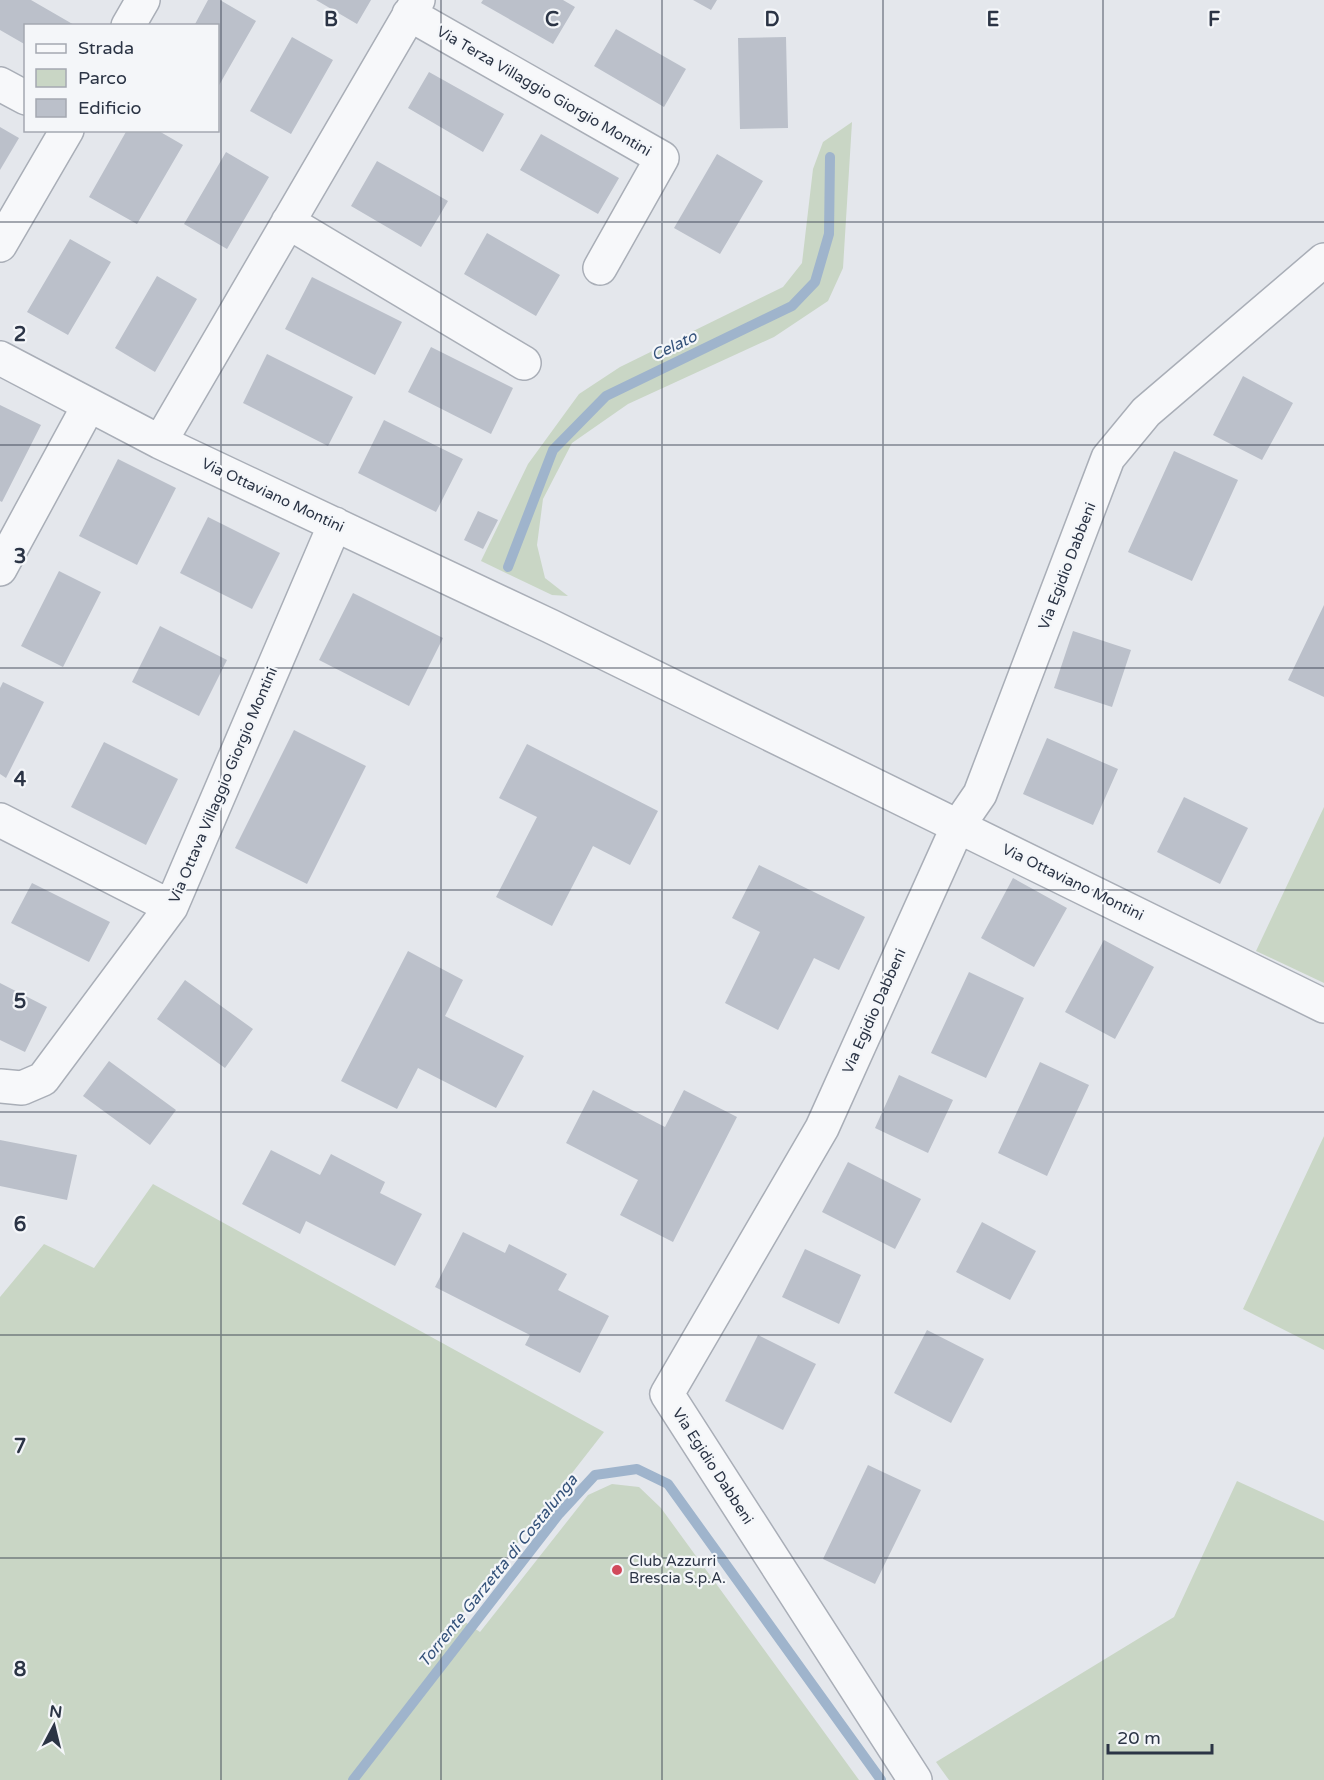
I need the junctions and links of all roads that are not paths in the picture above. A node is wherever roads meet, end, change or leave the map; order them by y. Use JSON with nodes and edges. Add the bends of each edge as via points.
{"nodes":[{"id":1,"x":143,"y":0,"type":"edge"},
{"id":2,"x":413,"y":7,"type":"edge"},
{"id":3,"x":129,"y":24,"type":"edge"},
{"id":4,"x":0,"y":84,"type":"edge"},
{"id":5,"x":24,"y":97,"type":"edge"},
{"id":6,"x":67,"y":132,"type":"edge"},
{"id":7,"x":288,"y":222,"type":"junction"},
{"id":8,"x":0,"y":245,"type":"edge"},
{"id":9,"x":1324,"y":260,"type":"edge"},
{"id":10,"x":600,"y":268,"type":"dead end"},
{"id":11,"x":0,"y":358,"type":"edge"},
{"id":12,"x":524,"y":363,"type":"dead end"},
{"id":13,"x":89,"y":405,"type":"junction"},
{"id":14,"x":160,"y":442,"type":"junction"},
{"id":15,"x":335,"y":524,"type":"junction"},
{"id":16,"x":0,"y":568,"type":"edge"},
{"id":17,"x":0,"y":820,"type":"edge"},
{"id":18,"x":958,"y":826,"type":"junction"},
{"id":19,"x":171,"y":906,"type":"junction"},
{"id":20,"x":1324,"y":1006,"type":"edge"},
{"id":21,"x":0,"y":1086,"type":"edge"},
{"id":22,"x":915,"y":1780,"type":"edge"}],
"edges":[{"from":1,"to":3,"type":"street"},
{"from":2,"to":7,"type":"street","name":"Via Terza Villaggio Giorgio Montini"},
{"from":2,"to":10,"type":"street","name":"Via Terza Villaggio Giorgio Montini","via":[[662,158]]},
{"from":4,"to":5,"type":"street"},
{"from":6,"to":8,"type":"street"},
{"from":7,"to":12,"type":"street"},
{"from":7,"to":14,"type":"street","name":"Via Terza Villaggio Giorgio Montini"},
{"from":9,"to":18,"type":"street","name":"Via Egidio Dabbeni","via":[[1146,412],[1108,458],[980,794]]},
{"from":11,"to":13,"type":"street","name":"Via Ottaviano Montini"},
{"from":13,"to":14,"type":"street","name":"Via Ottaviano Montini"},
{"from":13,"to":16,"type":"street"},
{"from":14,"to":15,"type":"street","name":"Via Ottaviano Montini"},
{"from":15,"to":18,"type":"street","name":"Via Ottaviano Montini","via":[[516,610],[550,637],[889,804]]},
{"from":15,"to":19,"type":"street","name":"Via Ottava Villaggio Giorgio Montini"},
{"from":17,"to":19,"type":"street"},
{"from":18,"to":20,"type":"street","name":"Via Ottaviano Montini"},
{"from":18,"to":22,"type":"street","name":"Via Egidio Dabbeni","via":[[822,1128],[667,1394]]},
{"from":19,"to":21,"type":"street","name":"Via Ottava Villaggio Giorgio Montini","via":[[42,1079],[22,1088]]}]}
